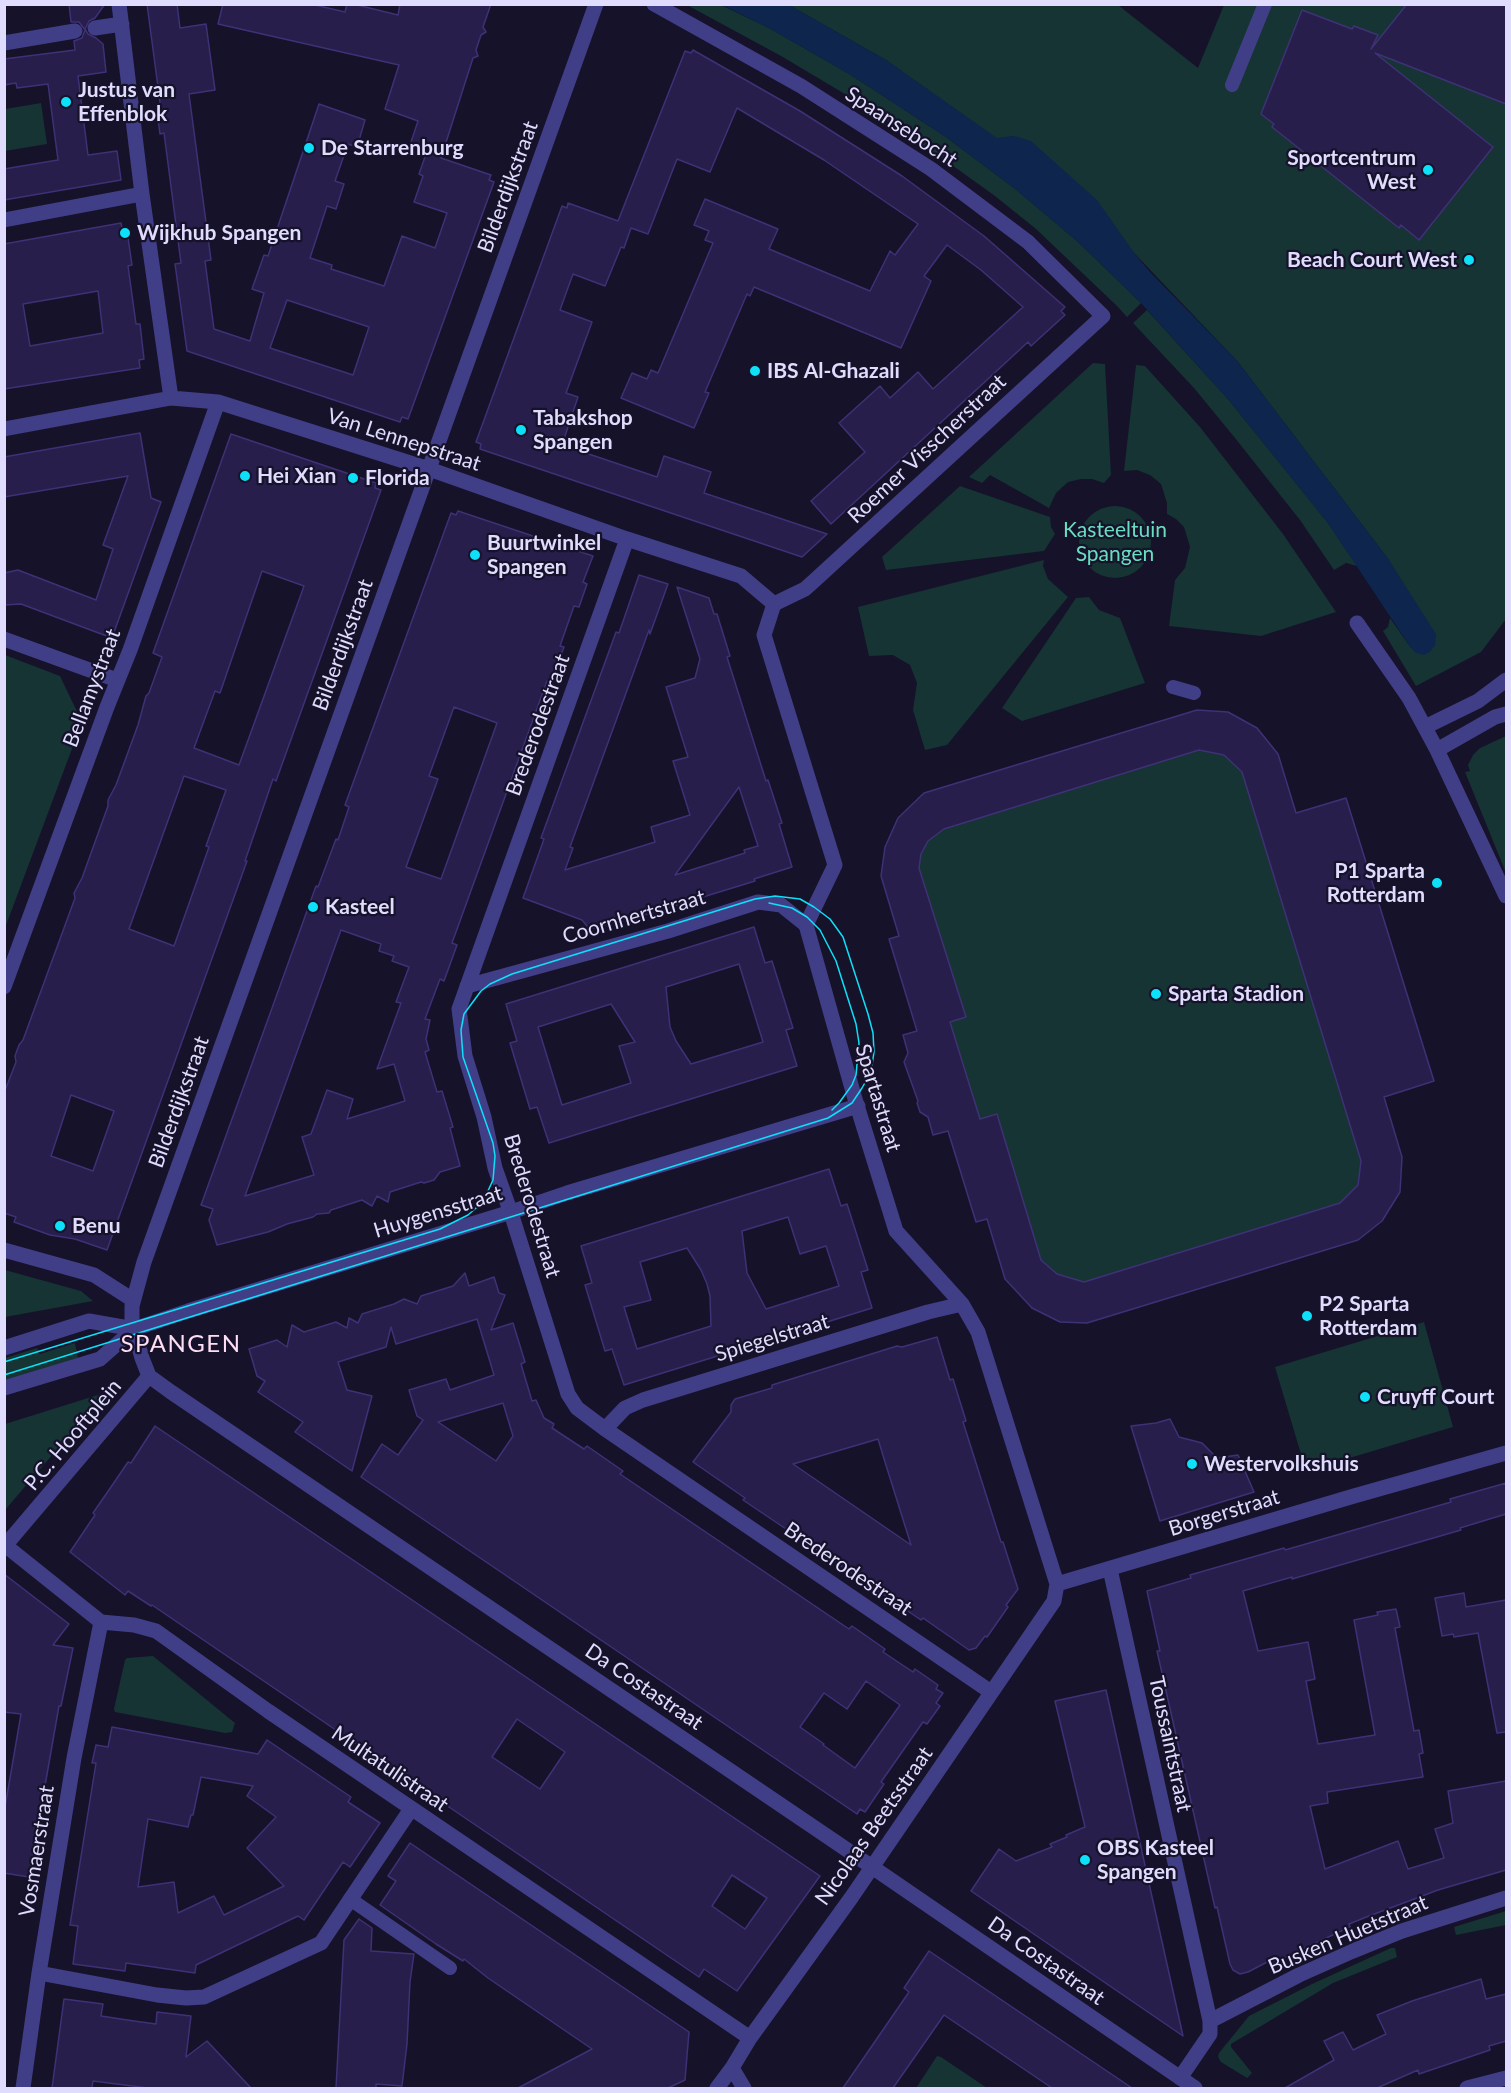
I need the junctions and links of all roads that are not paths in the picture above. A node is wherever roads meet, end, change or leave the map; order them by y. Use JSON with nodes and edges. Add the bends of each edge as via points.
{"nodes":[{"id":1,"x":119,"y":4,"type":"edge"},
{"id":2,"x":596,"y":4,"type":"edge"},
{"id":3,"x":654,"y":4,"type":"edge"},
{"id":4,"x":1265,"y":4,"type":"edge"},
{"id":5,"x":122,"y":24,"type":"junction"},
{"id":6,"x":95,"y":28,"type":"dead end"},
{"id":7,"x":75,"y":31,"type":"dead end"},
{"id":8,"x":4,"y":43,"type":"edge"},
{"id":9,"x":1232,"y":85,"type":"dead end"},
{"id":10,"x":142,"y":194,"type":"junction"},
{"id":11,"x":4,"y":220,"type":"edge"},
{"id":12,"x":1102,"y":316,"type":"joint"},
{"id":13,"x":171,"y":398,"type":"junction"},
{"id":14,"x":218,"y":402,"type":"junction"},
{"id":15,"x":4,"y":429,"type":"edge"},
{"id":16,"x":429,"y":469,"type":"junction"},
{"id":17,"x":627,"y":539,"type":"junction"},
{"id":18,"x":774,"y":604,"type":"junction"},
{"id":19,"x":1357,"y":623,"type":"dead end"},
{"id":20,"x":4,"y":639,"type":"edge"},
{"id":21,"x":117,"y":680,"type":"junction"},
{"id":22,"x":1506,"y":680,"type":"edge"},
{"id":23,"x":1173,"y":687,"type":"dead end"},
{"id":24,"x":1194,"y":693,"type":"dead end"},
{"id":25,"x":1506,"y":714,"type":"edge"},
{"id":26,"x":1425,"y":728,"type":"junction"},
{"id":27,"x":1437,"y":750,"type":"junction"},
{"id":28,"x":1506,"y":896,"type":"edge"},
{"id":29,"x":806,"y":925,"type":"junction"},
{"id":30,"x":468,"y":986,"type":"junction"},
{"id":31,"x":4,"y":987,"type":"edge"},
{"id":32,"x":858,"y":1106,"type":"junction"},
{"id":33,"x":511,"y":1212,"type":"junction"},
{"id":34,"x":4,"y":1250,"type":"edge"},
{"id":35,"x":133,"y":1300,"type":"junction"},
{"id":36,"x":962,"y":1304,"type":"junction"},
{"id":37,"x":134,"y":1329,"type":"junction"},
{"id":38,"x":4,"y":1348,"type":"edge"},
{"id":39,"x":149,"y":1376,"type":"junction"},
{"id":40,"x":4,"y":1388,"type":"edge"},
{"id":41,"x":605,"y":1429,"type":"junction"},
{"id":42,"x":1506,"y":1453,"type":"edge"},
{"id":43,"x":5,"y":1546,"type":"edge"},
{"id":44,"x":1110,"y":1569,"type":"junction"},
{"id":45,"x":1057,"y":1584,"type":"junction"},
{"id":46,"x":101,"y":1622,"type":"junction"},
{"id":47,"x":991,"y":1692,"type":"junction"},
{"id":48,"x":411,"y":1809,"type":"junction"},
{"id":49,"x":872,"y":1867,"type":"junction"},
{"id":50,"x":1506,"y":1898,"type":"edge"},
{"id":51,"x":350,"y":1899,"type":"junction"},
{"id":52,"x":450,"y":1968,"type":"dead end"},
{"id":53,"x":39,"y":1973,"type":"junction"},
{"id":54,"x":1210,"y":2021,"type":"junction"},
{"id":55,"x":750,"y":2038,"type":"junction"},
{"id":56,"x":732,"y":2068,"type":"junction"},
{"id":57,"x":1180,"y":2078,"type":"junction"},
{"id":58,"x":1506,"y":2078,"type":"edge"},
{"id":59,"x":22,"y":2088,"type":"edge"},
{"id":60,"x":717,"y":2088,"type":"edge"},
{"id":61,"x":744,"y":2088,"type":"edge"},
{"id":62,"x":1196,"y":2088,"type":"edge"},
{"id":63,"x":1467,"y":2088,"type":"edge"}],
"edges":[{"from":1,"to":5,"type":"street"},
{"from":2,"to":16,"type":"street","name":"Bilderdijkstraat"},
{"from":3,"to":12,"type":"street","name":"Spaansebocht","via":[[801,86],[931,170],[1028,242]]},
{"from":4,"to":9,"type":"lane"},
{"from":5,"to":6,"type":"street"},
{"from":5,"to":10,"type":"street"},
{"from":7,"to":8,"type":"street"},
{"from":10,"to":11,"type":"street"},
{"from":10,"to":13,"type":"street"},
{"from":12,"to":18,"type":"street","name":"Roemer Visscherstraat","via":[[805,589]]},
{"from":13,"to":14,"type":"street","name":"Van Lennepstraat"},
{"from":13,"to":15,"type":"street","name":"Van Lennepstraat"},
{"from":14,"to":16,"type":"street","name":"Van Lennepstraat"},
{"from":14,"to":21,"type":"street","name":"Bellamystraat"},
{"from":16,"to":17,"type":"street","name":"Van Lennepstraat"},
{"from":16,"to":35,"type":"street","name":"Bilderdijkstraat","via":[[183,1150]]},
{"from":17,"to":18,"type":"street","name":"Van Lennepstraat","via":[[741,576]]},
{"from":17,"to":30,"type":"street","name":"Brederodestraat"},
{"from":18,"to":29,"type":"street","via":[[764,635],[835,865]]},
{"from":19,"to":26,"type":"street"},
{"from":20,"to":21,"type":"street"},
{"from":21,"to":31,"type":"street","name":"Bellamystraat"},
{"from":22,"to":26,"type":"street","via":[[1478,701]]},
{"from":23,"to":24,"type":"lane"},
{"from":25,"to":27,"type":"street"},
{"from":26,"to":27,"type":"street"},
{"from":27,"to":28,"type":"street"},
{"from":29,"to":30,"type":"street","name":"Coornhertstraat","via":[[781,905],[758,902]]},
{"from":29,"to":32,"type":"street","name":"Spartastraat"},
{"from":30,"to":33,"type":"street","name":"Brederodestraat","via":[[459,1009],[465,1056]]},
{"from":32,"to":33,"type":"street","name":"Huygensstraat"},
{"from":32,"to":36,"type":"street","name":"Spartastraat","via":[[896,1231]]},
{"from":33,"to":37,"type":"street","name":"Huygensstraat"},
{"from":33,"to":41,"type":"street","name":"Brederodestraat","via":[[568,1394],[577,1407]]},
{"from":34,"to":35,"type":"street","via":[[94,1275]]},
{"from":35,"to":37,"type":"street"},
{"from":36,"to":41,"type":"street","name":"Spiegelstraat","via":[[928,1311],[643,1400],[625,1408]]},
{"from":36,"to":45,"type":"street","name":"Spartastraat","via":[[978,1332]]},
{"from":37,"to":38,"type":"street","via":[[89,1321]]},
{"from":37,"to":39,"type":"street"},
{"from":37,"to":40,"type":"street","name":"P.C. Hooftplein","via":[[100,1359]]},
{"from":39,"to":43,"type":"street","name":"P.C. Hooftplein"},
{"from":39,"to":49,"type":"street","name":"Da Costastraat"},
{"from":41,"to":47,"type":"street","name":"Brederodestraat"},
{"from":42,"to":44,"type":"street","name":"Borgerstraat"},
{"from":43,"to":46,"type":"street"},
{"from":44,"to":45,"type":"street","name":"Borgerstraat"},
{"from":44,"to":54,"type":"street","name":"Toussaintstraat"},
{"from":45,"to":47,"type":"street","name":"Nicolaas Beetsstraat","via":[[1054,1600]]},
{"from":46,"to":48,"type":"street","name":"Multatulistraat","via":[[156,1631]]},
{"from":46,"to":53,"type":"street","name":"Vosmaerstraat"},
{"from":47,"to":49,"type":"street","name":"Nicolaas Beetsstraat"},
{"from":48,"to":51,"type":"street"},
{"from":48,"to":55,"type":"street","name":"Multatulistraat"},
{"from":49,"to":55,"type":"street","name":"Nicolaas Beetsstraat"},
{"from":49,"to":57,"type":"street","name":"Da Costastraat"},
{"from":50,"to":54,"type":"street","name":"Busken Huetstraat","via":[[1353,1951]]},
{"from":51,"to":52,"type":"lane"},
{"from":51,"to":53,"type":"street","via":[[321,1943],[204,1997],[157,1995]]},
{"from":53,"to":59,"type":"street","name":"Vosmaerstraat"},
{"from":54,"to":57,"type":"street","via":[[1210,2034]]},
{"from":55,"to":56,"type":"street","name":"Nicolaas Beetsstraat"},
{"from":56,"to":60,"type":"street","name":"Nicolaas Beetsstraat"},
{"from":56,"to":61,"type":"street"},
{"from":57,"to":62,"type":"street"},
{"from":58,"to":63,"type":"street"}]}
